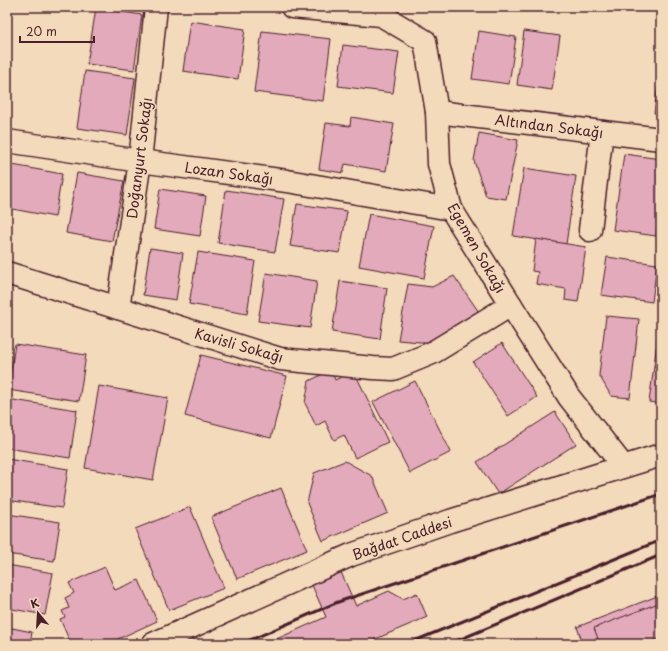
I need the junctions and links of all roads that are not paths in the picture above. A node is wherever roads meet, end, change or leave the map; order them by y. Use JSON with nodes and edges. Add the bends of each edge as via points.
{"nodes":[{"id":1,"x":156,"y":7,"type":"edge"},
{"id":2,"x":292,"y":7,"type":"edge"},
{"id":3,"x":437,"y":112,"type":"junction"},
{"id":4,"x":602,"y":132,"type":"junction"},
{"id":5,"x":661,"y":139,"type":"edge"},
{"id":6,"x":7,"y":141,"type":"edge"},
{"id":7,"x":140,"y":161,"type":"junction"},
{"id":8,"x":451,"y":209,"type":"junction"},
{"id":9,"x":590,"y":230,"type":"dead end"},
{"id":10,"x":8,"y":278,"type":"edge"},
{"id":11,"x":511,"y":305,"type":"junction"},
{"id":12,"x":118,"y":308,"type":"junction"},
{"id":13,"x":661,"y":455,"type":"edge"},
{"id":14,"x":623,"y":466,"type":"junction"},
{"id":15,"x":153,"y":644,"type":"edge"}],
"edges":[{"from":1,"to":7,"type":"street","name":"Doğanyurt Sokağı"},
{"from":2,"to":3,"type":"street","name":"Egemen Sokağı","via":[[381,15],[425,41]]},
{"from":3,"to":4,"type":"street","name":"Altından Sokağı"},
{"from":3,"to":8,"type":"street","name":"Egemen Sokağı","via":[[439,164]]},
{"from":4,"to":5,"type":"street","name":"Altından Sokağı"},
{"from":4,"to":9,"type":"street"},
{"from":6,"to":7,"type":"street","name":"Lozan Sokağı"},
{"from":7,"to":8,"type":"street","name":"Lozan Sokağı","via":[[286,181]]},
{"from":7,"to":12,"type":"street","name":"Doğanyurt Sokağı"},
{"from":8,"to":11,"type":"street","name":"Egemen Sokağı"},
{"from":10,"to":12,"type":"street","name":"Kavisli Sokağı"},
{"from":11,"to":12,"type":"street","name":"Kavisli Sokağı","via":[[432,353],[392,369],[280,358]]},
{"from":11,"to":14,"type":"street","name":"Egemen Sokağı","via":[[569,397]]},
{"from":13,"to":14,"type":"street","name":"Bağdat Caddesi"},
{"from":14,"to":15,"type":"street","name":"Bağdat Caddesi","via":[[351,555]]}]}
